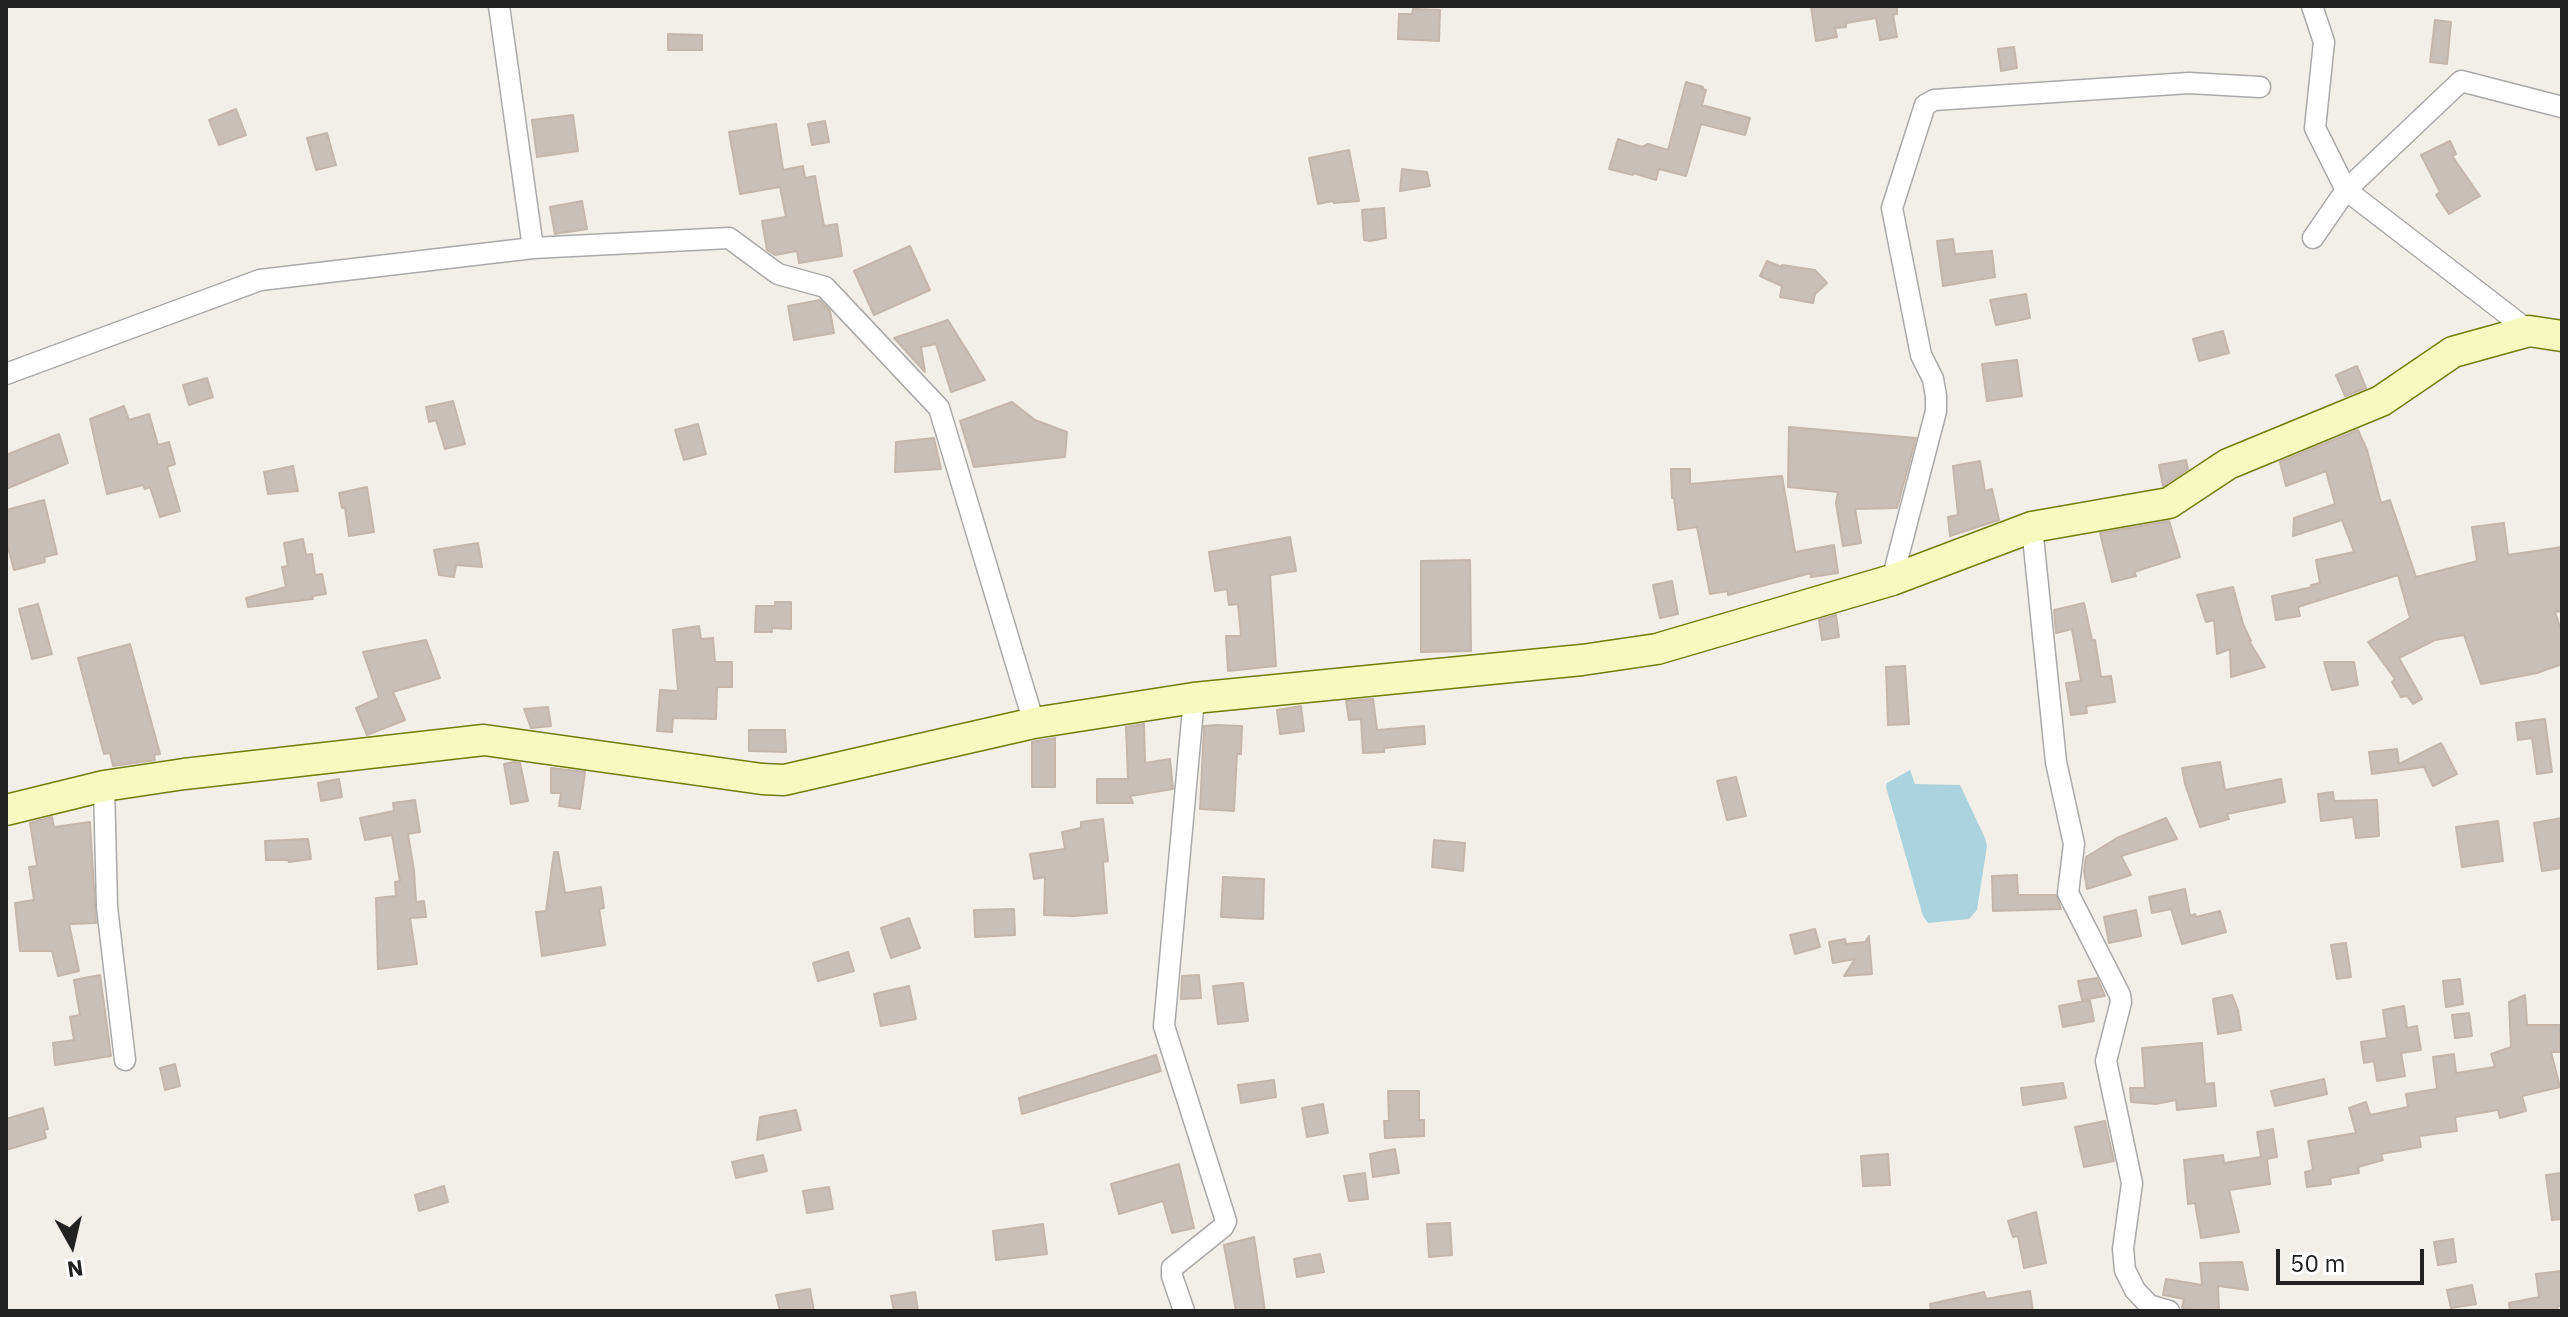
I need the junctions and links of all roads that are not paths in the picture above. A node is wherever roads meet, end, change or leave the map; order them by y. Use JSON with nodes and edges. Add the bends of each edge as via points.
{"nodes":[{"id":1,"x":499,"y":6,"type":"edge"},
{"id":2,"x":2312,"y":6,"type":"edge"},
{"id":3,"x":2260,"y":87,"type":"dead end"},
{"id":4,"x":2562,"y":107,"type":"edge"},
{"id":5,"x":2346,"y":190,"type":"junction"},
{"id":6,"x":2313,"y":238,"type":"dead end"},
{"id":7,"x":533,"y":248,"type":"junction"},
{"id":8,"x":2529,"y":331,"type":"junction"},
{"id":9,"x":2562,"y":336,"type":"edge"},
{"id":10,"x":6,"y":374,"type":"edge"},
{"id":11,"x":2032,"y":527,"type":"junction"},
{"id":12,"x":1892,"y":580,"type":"junction"},
{"id":13,"x":1194,"y":698,"type":"junction"},
{"id":14,"x":1034,"y":723,"type":"junction"},
{"id":15,"x":104,"y":786,"type":"junction"},
{"id":16,"x":6,"y":810,"type":"edge"},
{"id":17,"x":125,"y":1060,"type":"dead end"},
{"id":18,"x":1184,"y":1311,"type":"edge"},
{"id":19,"x":2169,"y":1311,"type":"edge"}],
"edges":[{"from":1,"to":7,"type":"street"},
{"from":2,"to":5,"type":"street","via":[[2324,42],[2315,128]]},
{"from":3,"to":12,"type":"street","via":[[2189,83],[1934,100],[1925,105],[1892,208],[1936,411]]},
{"from":4,"to":5,"type":"street","via":[[2461,81]]},
{"from":5,"to":6,"type":"street"},
{"from":5,"to":8,"type":"street"},
{"from":7,"to":10,"type":"street","via":[[260,280]]},
{"from":7,"to":14,"type":"street","via":[[729,238],[778,274],[825,287],[942,413]]},
{"from":8,"to":9,"type":"street"},
{"from":8,"to":11,"type":"street","via":[[2453,352],[2381,401],[2228,464],[2169,503]]},
{"from":11,"to":12,"type":"street"},
{"from":11,"to":19,"type":"street","via":[[2056,762],[2074,844],[2068,893],[2121,1002],[2106,1061],[2132,1183],[2125,1270],[2149,1305]]},
{"from":12,"to":13,"type":"street","via":[[1657,649]]},
{"from":13,"to":14,"type":"street"},
{"from":13,"to":18,"type":"street","via":[[1164,1026],[1226,1221],[1172,1268]]},
{"from":14,"to":15,"type":"street","via":[[784,780],[484,740]]},
{"from":15,"to":16,"type":"street"},
{"from":15,"to":17,"type":"street","via":[[107,907]]}]}
